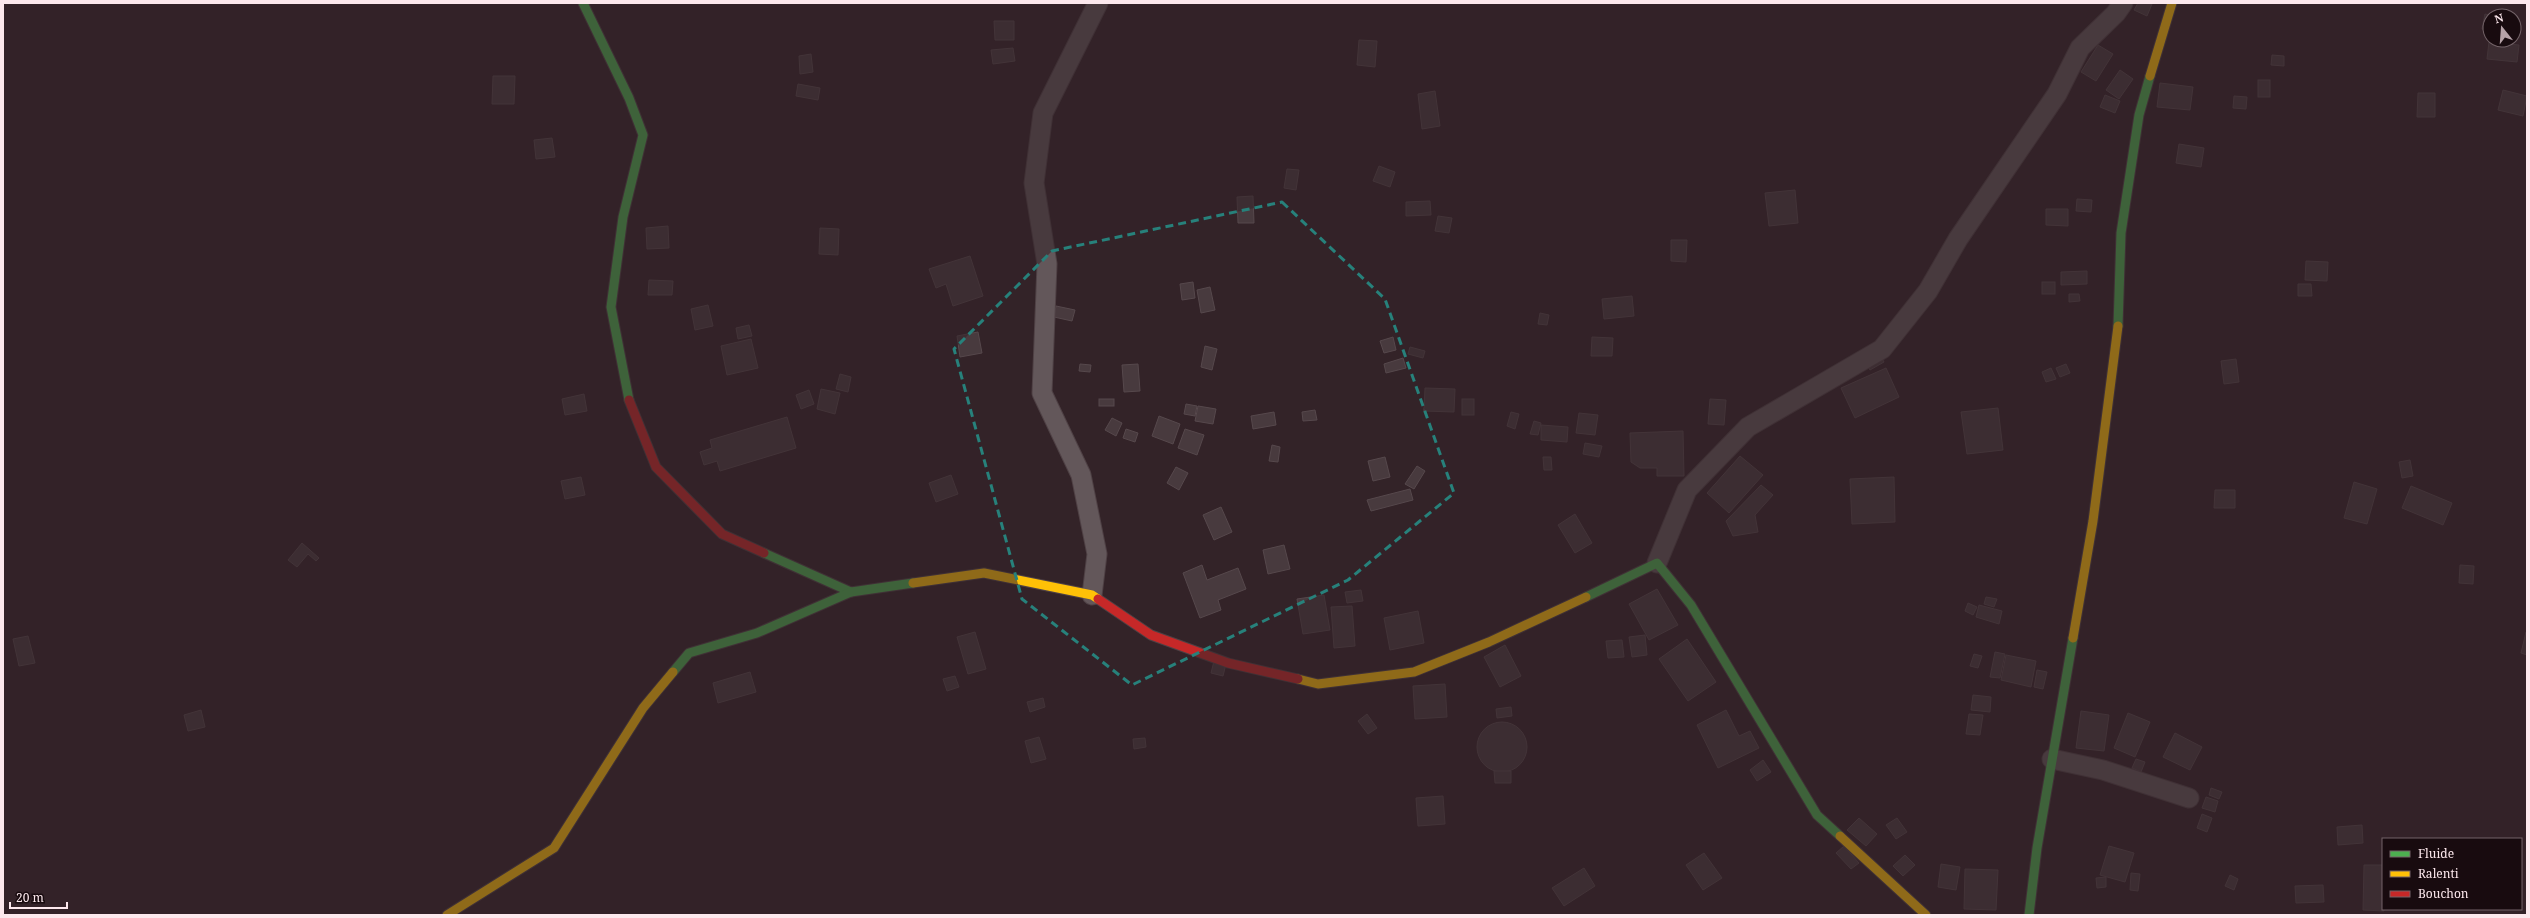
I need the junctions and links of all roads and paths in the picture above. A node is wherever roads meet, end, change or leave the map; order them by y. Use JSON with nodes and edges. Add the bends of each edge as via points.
{"nodes":[{"id":1,"x":583,"y":3,"type":"edge"},
{"id":2,"x":1098,"y":3,"type":"edge"},
{"id":3,"x":2123,"y":3,"type":"edge"},
{"id":4,"x":2172,"y":3,"type":"edge"},
{"id":5,"x":1657,"y":564,"type":"junction"},
{"id":6,"x":851,"y":592,"type":"junction"},
{"id":7,"x":1092,"y":595,"type":"junction"},
{"id":8,"x":2052,"y":759,"type":"junction"},
{"id":9,"x":2189,"y":798,"type":"dead end"},
{"id":10,"x":447,"y":915,"type":"edge"},
{"id":11,"x":1926,"y":915,"type":"edge"},
{"id":12,"x":2029,"y":915,"type":"edge"}],
"edges":[{"from":1,"to":6,"type":"street","via":[[629,98],[643,135],[623,217],[610,307],[627,394],[656,467],[722,534]]},
{"from":2,"to":7,"type":"street","via":[[1042,113],[1034,183],[1047,264],[1042,393],[1081,475],[1097,554]]},
{"from":3,"to":5,"type":"street","via":[[2080,48],[2057,94],[1958,239],[1928,291],[1882,349],[1748,427],[1687,490]]},
{"from":4,"to":8,"type":"street","via":[[2139,115],[2121,233],[2118,327],[2095,506]]},
{"from":5,"to":7,"type":"street","via":[[1489,642],[1414,672],[1318,684],[1228,663],[1151,635]]},
{"from":5,"to":11,"type":"street","via":[[1691,605],[1817,815]]},
{"from":6,"to":7,"type":"street","via":[[984,573]]},
{"from":6,"to":10,"type":"street","via":[[757,633],[689,653],[643,708],[554,848]]},
{"from":8,"to":9,"type":"street","via":[[2103,770]]},
{"from":8,"to":12,"type":"street"}]}
